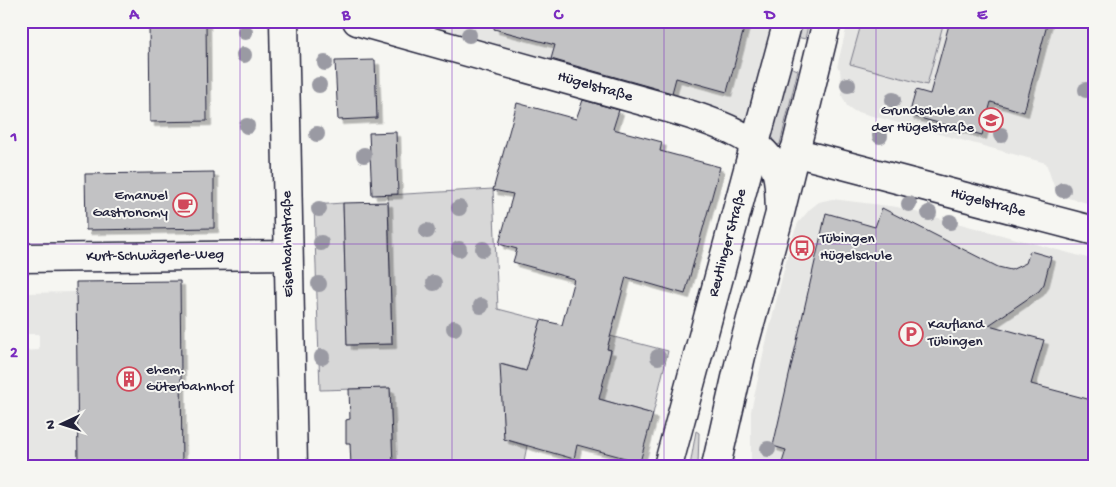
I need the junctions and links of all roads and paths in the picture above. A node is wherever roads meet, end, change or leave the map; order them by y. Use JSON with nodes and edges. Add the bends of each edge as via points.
{"nodes":[{"id":1,"x":284,"y":21,"type":"edge"},
{"id":2,"x":356,"y":21,"type":"edge"},
{"id":3,"x":788,"y":21,"type":"edge"},
{"id":4,"x":827,"y":21,"type":"edge"},
{"id":5,"x":754,"y":145,"type":"junction"},
{"id":6,"x":794,"y":152,"type":"junction"},
{"id":7,"x":780,"y":213,"type":"junction"},
{"id":8,"x":1095,"y":231,"type":"edge"},
{"id":9,"x":288,"y":256,"type":"junction"},
{"id":10,"x":21,"y":258,"type":"edge"},
{"id":11,"x":293,"y":466,"type":"edge"},
{"id":12,"x":668,"y":466,"type":"edge"},
{"id":13,"x":716,"y":466,"type":"edge"}],
"edges":[{"from":1,"to":9,"type":"street","name":"Eisenbahnstraße"},
{"from":2,"to":5,"type":"street","name":"Hügelstraße","via":[[718,123]]},
{"from":3,"to":5,"type":"street","name":"Reutlinger Straße"},
{"from":4,"to":6,"type":"street"},
{"from":5,"to":7,"type":"street","name":"Hügelstraße","via":[[770,160],[777,174]]},
{"from":5,"to":12,"type":"street","name":"Reutlinger Straße"},
{"from":6,"to":7,"type":"street"},
{"from":6,"to":8,"type":"street","name":"Hügelstraße"},
{"from":7,"to":13,"type":"street","via":[[741,356]]},
{"from":9,"to":10,"type":"street","name":"Kurt-Schwägerle-Weg"},
{"from":9,"to":11,"type":"street","name":"Eisenbahnstraße"}]}
